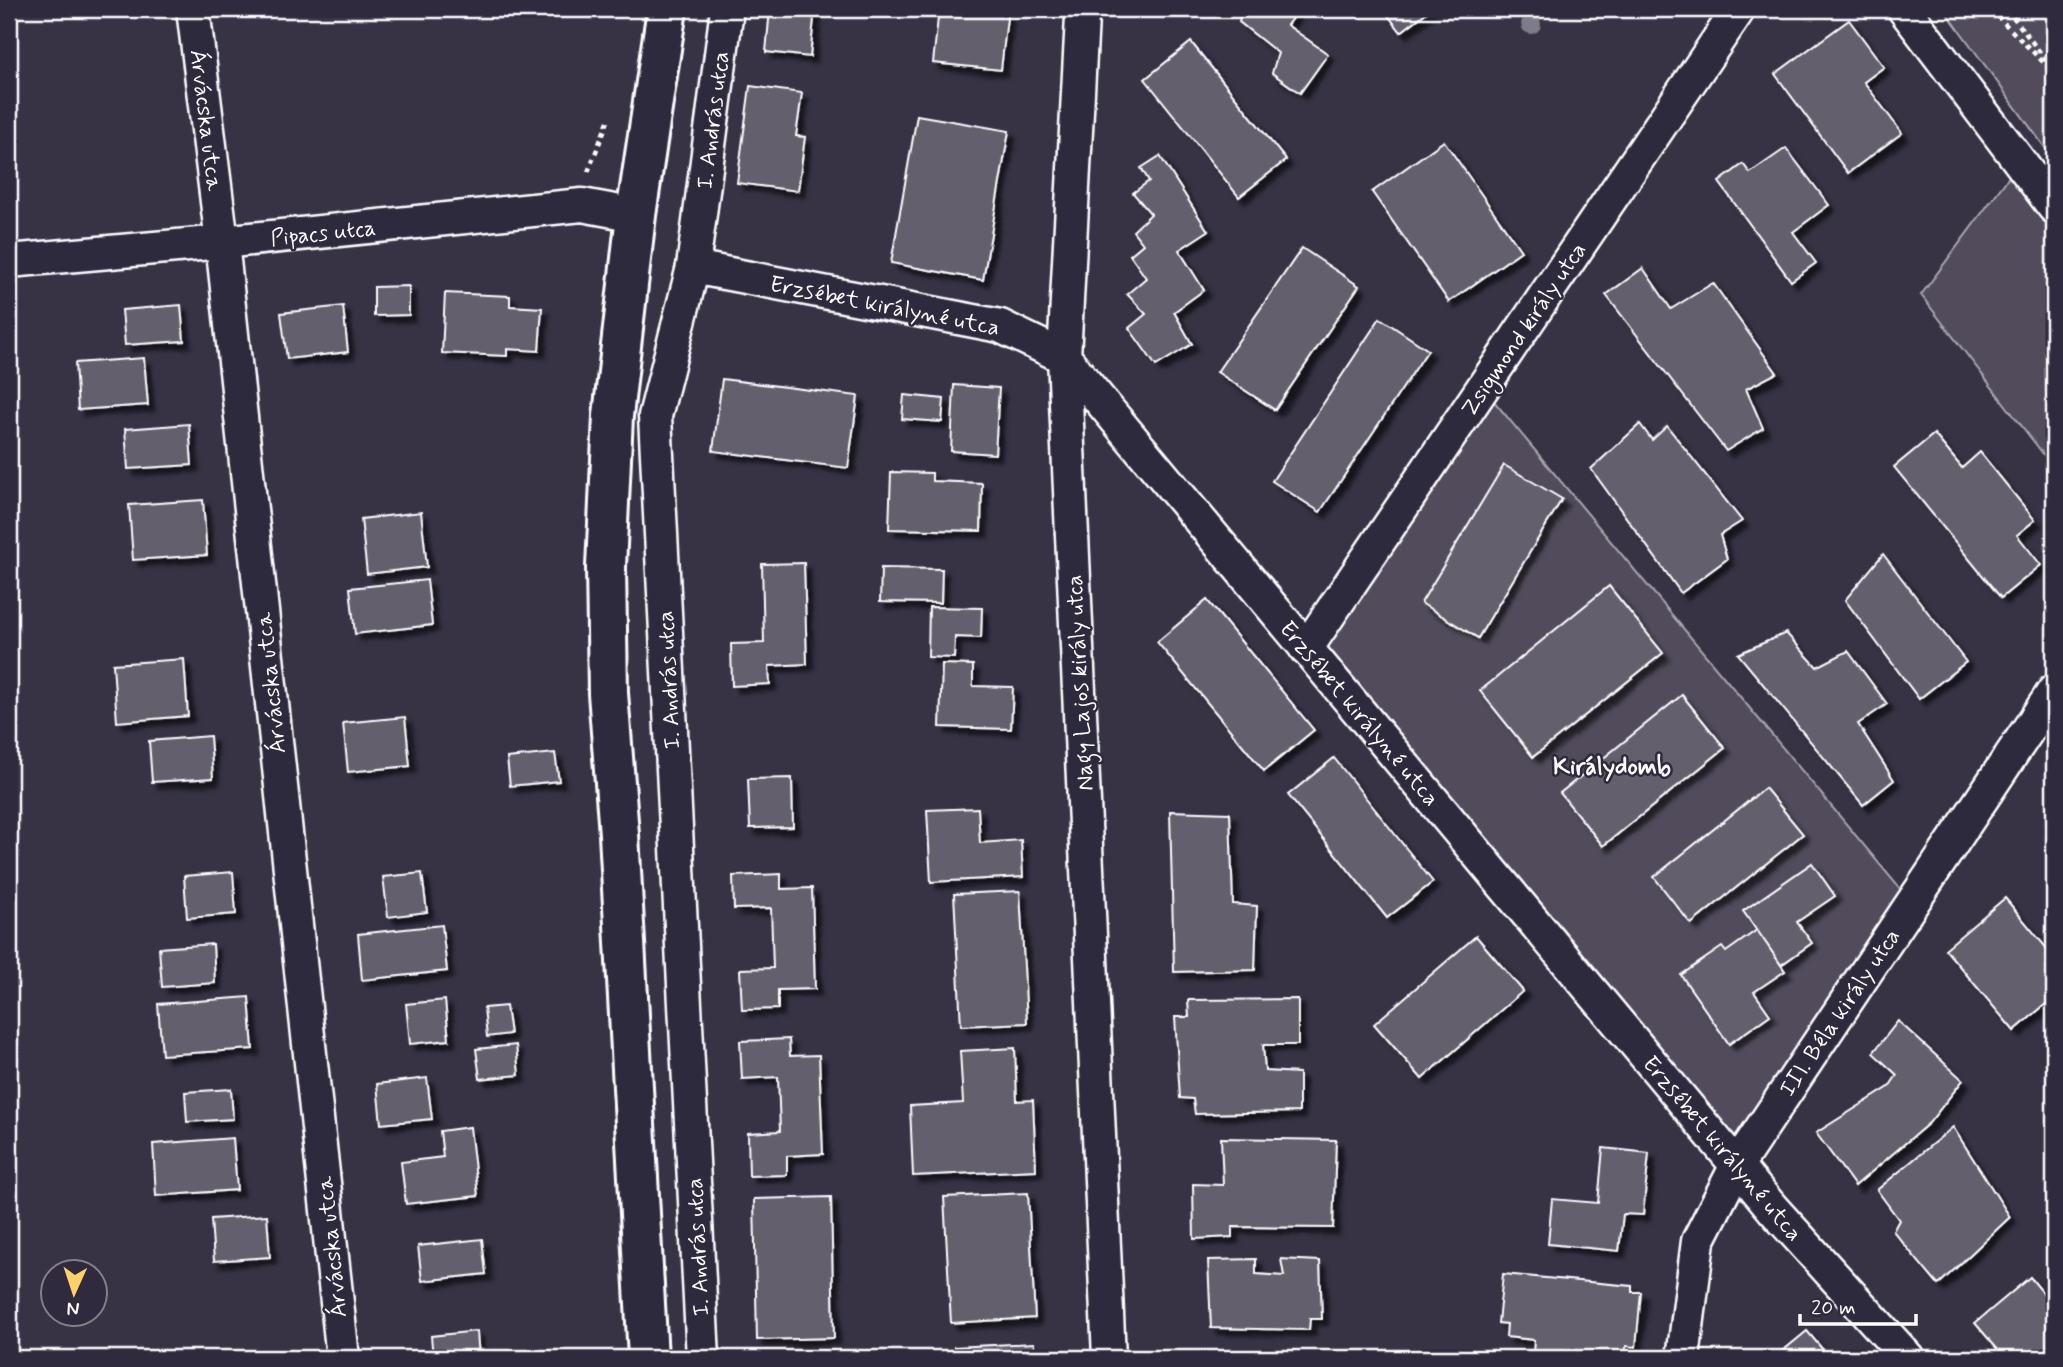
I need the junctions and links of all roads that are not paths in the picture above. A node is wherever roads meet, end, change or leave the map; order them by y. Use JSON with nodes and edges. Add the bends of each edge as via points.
{"nodes":[{"id":1,"x":193,"y":9,"type":"edge"},
{"id":2,"x":667,"y":9,"type":"edge"},
{"id":3,"x":727,"y":9,"type":"edge"},
{"id":4,"x":1085,"y":9,"type":"edge"},
{"id":5,"x":1739,"y":9,"type":"edge"},
{"id":6,"x":1904,"y":9,"type":"edge"},
{"id":7,"x":2054,"y":207,"type":"edge"},
{"id":8,"x":636,"y":215,"type":"junction"},
{"id":9,"x":222,"y":242,"type":"junction"},
{"id":10,"x":9,"y":261,"type":"edge"},
{"id":11,"x":693,"y":267,"type":"junction"},
{"id":12,"x":1064,"y":357,"type":"junction"},
{"id":13,"x":1306,"y":649,"type":"junction"},
{"id":14,"x":2054,"y":691,"type":"edge"},
{"id":15,"x":1737,"y":1165,"type":"junction"},
{"id":16,"x":343,"y":1358,"type":"edge"},
{"id":17,"x":648,"y":1358,"type":"edge"},
{"id":18,"x":703,"y":1358,"type":"edge"},
{"id":19,"x":1109,"y":1358,"type":"edge"},
{"id":20,"x":1683,"y":1358,"type":"edge"},
{"id":21,"x":1908,"y":1358,"type":"edge"}],
"edges":[{"from":1,"to":9,"type":"street","name":"Árvácska utca"},
{"from":2,"to":8,"type":"main road"},
{"from":3,"to":11,"type":"street","name":"I. András utca"},
{"from":4,"to":12,"type":"street","name":"Nagy Lajos király utca"},
{"from":5,"to":13,"type":"street","name":"Zsigmond király utca"},
{"from":6,"to":7,"type":"street"},
{"from":8,"to":9,"type":"street","name":"Pipacs utca","via":[[582,205]]},
{"from":8,"to":17,"type":"main road","via":[[613,416],[606,567],[608,693],[620,834]]},
{"from":9,"to":10,"type":"street","name":"Pipacs utca"},
{"from":9,"to":16,"type":"street","name":"Árvácska utca"},
{"from":11,"to":12,"type":"street","name":"Erzsébet királyné utca","via":[[1000,326]]},
{"from":11,"to":18,"type":"street","name":"I. András utca","via":[[655,416]]},
{"from":12,"to":13,"type":"street","name":"Erzsébet királyné utca"},
{"from":12,"to":19,"type":"street","name":"Nagy Lajos király utca"},
{"from":13,"to":15,"type":"street","name":"Erzsébet királyné utca"},
{"from":14,"to":15,"type":"street","name":"III. Béla király utca"},
{"from":15,"to":20,"type":"street","name":"III. Béla király utca","via":[[1698,1241]]},
{"from":15,"to":21,"type":"street","name":"Erzsébet királyné utca"}]}
